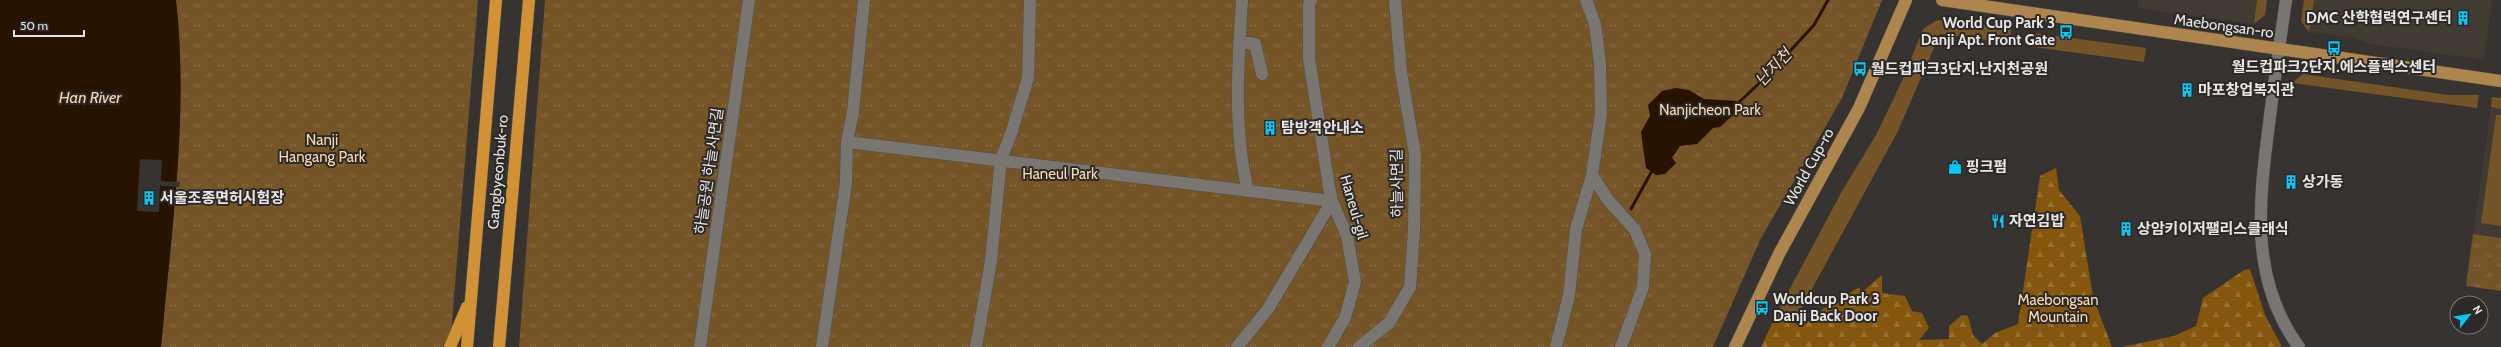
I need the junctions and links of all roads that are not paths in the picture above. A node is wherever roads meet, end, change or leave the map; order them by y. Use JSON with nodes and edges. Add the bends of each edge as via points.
{"nodes":[{"id":1,"x":496,"y":0,"type":"edge"},
{"id":2,"x":529,"y":0,"type":"edge"},
{"id":3,"x":749,"y":0,"type":"edge"},
{"id":4,"x":864,"y":0,"type":"edge"},
{"id":5,"x":1030,"y":0,"type":"edge"},
{"id":6,"x":1242,"y":0,"type":"edge"},
{"id":7,"x":1312,"y":0,"type":"edge"},
{"id":8,"x":1395,"y":0,"type":"edge"},
{"id":9,"x":1586,"y":0,"type":"edge"},
{"id":10,"x":1906,"y":0,"type":"edge"},
{"id":11,"x":1942,"y":0,"type":"edge"},
{"id":12,"x":2286,"y":0,"type":"edge"},
{"id":13,"x":1239,"y":42,"type":"junction"},
{"id":14,"x":2278,"y":50,"type":"junction"},
{"id":15,"x":1262,"y":74,"type":"dead end"},
{"id":16,"x":2501,"y":82,"type":"edge"},
{"id":17,"x":847,"y":142,"type":"junction"},
{"id":18,"x":1000,"y":159,"type":"junction"},
{"id":19,"x":1592,"y":175,"type":"junction"},
{"id":20,"x":1248,"y":191,"type":"junction"},
{"id":21,"x":1332,"y":201,"type":"junction"},
{"id":22,"x":471,"y":301,"type":"junction"},
{"id":23,"x":503,"y":302,"type":"junction"},
{"id":24,"x":450,"y":347,"type":"edge"},
{"id":25,"x":467,"y":347,"type":"edge"},
{"id":26,"x":499,"y":347,"type":"edge"},
{"id":27,"x":507,"y":347,"type":"edge"},
{"id":28,"x":700,"y":347,"type":"edge"},
{"id":29,"x":822,"y":347,"type":"edge"},
{"id":30,"x":976,"y":347,"type":"edge"},
{"id":31,"x":1237,"y":347,"type":"edge"},
{"id":32,"x":1328,"y":347,"type":"edge"},
{"id":33,"x":1359,"y":347,"type":"edge"},
{"id":34,"x":1556,"y":347,"type":"edge"},
{"id":35,"x":1620,"y":347,"type":"edge"},
{"id":36,"x":1735,"y":347,"type":"edge"},
{"id":37,"x":2299,"y":347,"type":"edge"}],
"edges":[{"from":1,"to":22,"type":"highway","name":"Gangbyeonbuk-ro"},
{"from":2,"to":23,"type":"highway","name":"Gangbyeonbuk-ro"},
{"from":3,"to":28,"type":"street","name":"하늘공원 하늘사면길"},
{"from":4,"to":17,"type":"street","via":[[853,112]]},
{"from":5,"to":18,"type":"street","via":[[1028,78],[1011,134]]},
{"from":6,"to":13,"type":"street"},
{"from":7,"to":21,"type":"street","name":"Haneul-gil","via":[[1309,5],[1309,58]]},
{"from":8,"to":33,"type":"street","name":"하늘사면길","via":[[1401,72],[1415,154],[1410,287],[1389,322]]},
{"from":9,"to":19,"type":"street","via":[[1595,24],[1602,77],[1601,114]]},
{"from":10,"to":36,"type":"main road","name":"World Cup-ro","via":[[1860,108],[1779,254]]},
{"from":11,"to":14,"type":"main road","name":"Maebongsan-ro"},
{"from":12,"to":14,"type":"street"},
{"from":13,"to":15,"type":"street","via":[[1255,44]]},
{"from":13,"to":20,"type":"street","via":[[1241,162]]},
{"from":14,"to":16,"type":"main road","name":"Maebongsan-ro"},
{"from":14,"to":37,"type":"street","via":[[2263,168],[2260,240],[2272,294],[2282,320]]},
{"from":17,"to":18,"type":"street"},
{"from":17,"to":29,"type":"street","via":[[846,183]]},
{"from":18,"to":20,"type":"street"},
{"from":18,"to":30,"type":"street","via":[[991,261]]},
{"from":19,"to":34,"type":"street","via":[[1576,229],[1569,295]]},
{"from":19,"to":35,"type":"street","via":[[1608,200],[1635,230],[1645,254],[1643,287]]},
{"from":20,"to":21,"type":"street"},
{"from":21,"to":31,"type":"street","via":[[1268,309]]},
{"from":21,"to":32,"type":"street","name":"Haneul-gil","via":[[1348,236],[1355,282],[1345,318]]},
{"from":22,"to":24,"type":"highway"},
{"from":22,"to":25,"type":"highway","name":"Gangbyeonbuk-ro"},
{"from":23,"to":26,"type":"highway","name":"Gangbyeonbuk-ro"},
{"from":23,"to":27,"type":"highway"}]}
